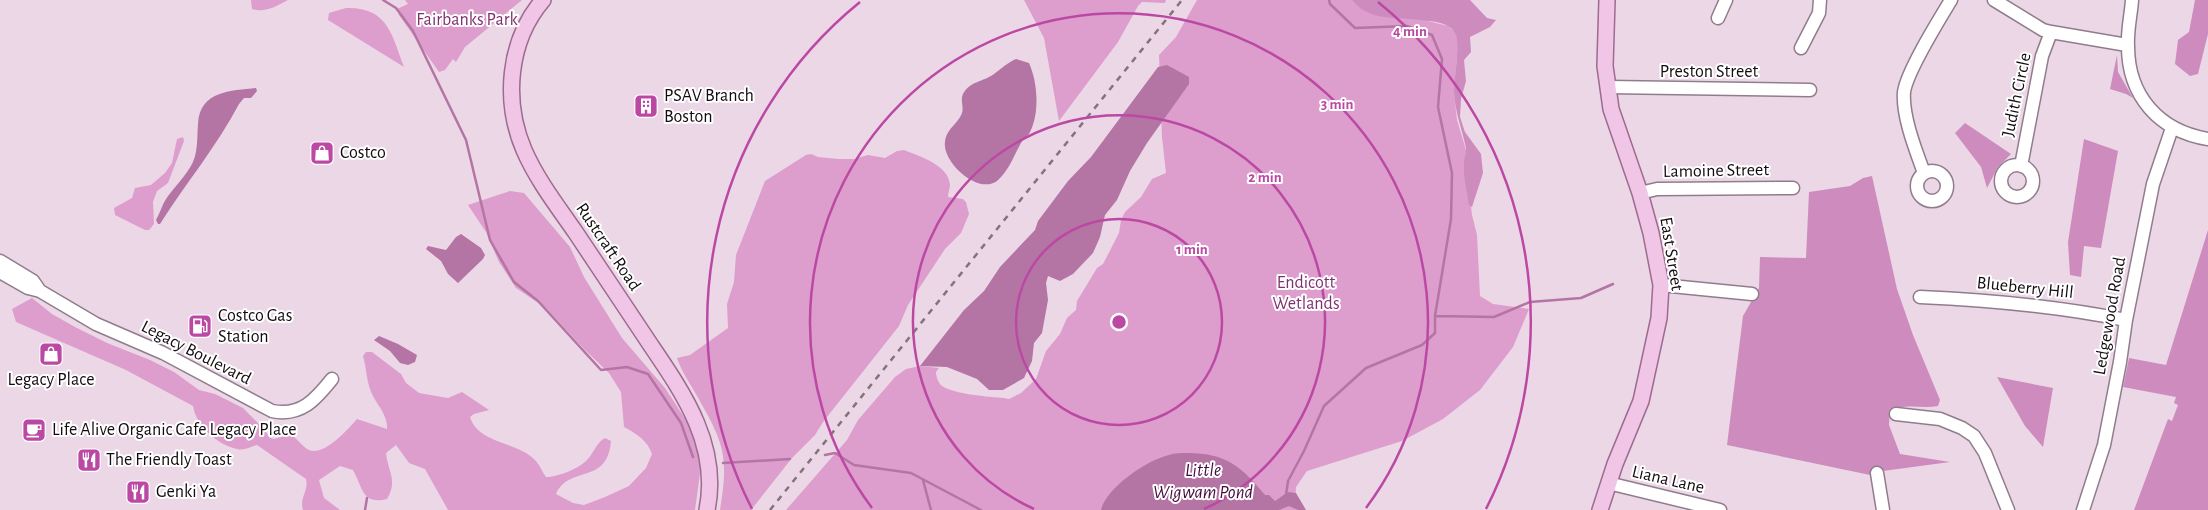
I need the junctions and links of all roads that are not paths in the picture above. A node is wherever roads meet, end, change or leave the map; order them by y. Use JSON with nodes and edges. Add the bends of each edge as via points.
{"nodes":[{"id":1,"x":543,"y":0,"type":"edge"},
{"id":2,"x":1607,"y":0,"type":"edge"},
{"id":3,"x":1726,"y":0,"type":"edge"},
{"id":4,"x":1820,"y":0,"type":"edge"},
{"id":5,"x":1951,"y":0,"type":"edge"},
{"id":6,"x":1994,"y":0,"type":"edge"},
{"id":7,"x":2132,"y":0,"type":"edge"},
{"id":8,"x":1718,"y":18,"type":"dead end"},
{"id":9,"x":2051,"y":32,"type":"junction"},
{"id":10,"x":2128,"y":45,"type":"junction"},
{"id":11,"x":1801,"y":48,"type":"dead end"},
{"id":12,"x":1608,"y":87,"type":"junction"},
{"id":13,"x":1810,"y":90,"type":"dead end"},
{"id":14,"x":2172,"y":128,"type":"junction"},
{"id":15,"x":2208,"y":139,"type":"edge"},
{"id":16,"x":2020,"y":166,"type":"dead end"},
{"id":17,"x":1924,"y":173,"type":"dead end"},
{"id":18,"x":1793,"y":188,"type":"dead end"},
{"id":19,"x":1640,"y":193,"type":"junction"},
{"id":20,"x":0,"y":261,"type":"edge"},
{"id":21,"x":0,"y":272,"type":"edge"},
{"id":22,"x":1661,"y":285,"type":"junction"},
{"id":23,"x":40,"y":291,"type":"junction"},
{"id":24,"x":1752,"y":294,"type":"dead end"},
{"id":25,"x":1920,"y":297,"type":"dead end"},
{"id":26,"x":2126,"y":320,"type":"junction"},
{"id":27,"x":332,"y":379,"type":"dead end"},
{"id":28,"x":1896,"y":414,"type":"dead end"},
{"id":29,"x":1877,"y":473,"type":"dead end"},
{"id":30,"x":1608,"y":483,"type":"junction"},
{"id":31,"x":706,"y":510,"type":"edge"},
{"id":32,"x":1600,"y":510,"type":"edge"},
{"id":33,"x":1720,"y":510,"type":"edge"},
{"id":34,"x":1883,"y":510,"type":"edge"},
{"id":35,"x":2008,"y":510,"type":"edge"},
{"id":36,"x":2082,"y":510,"type":"edge"}],
"edges":[{"from":1,"to":31,"type":"main road","name":"Rustcraft Road","via":[[527,24],[514,63],[511,96],[519,137],[545,187],[669,372],[694,415],[708,458]]},
{"from":2,"to":12,"type":"main road","name":"East Street","via":[[1604,52]]},
{"from":3,"to":8,"type":"street"},
{"from":4,"to":11,"type":"street","via":[[1819,12]]},
{"from":5,"to":17,"type":"street","via":[[1904,90],[1914,144]]},
{"from":6,"to":9,"type":"street"},
{"from":7,"to":10,"type":"street"},
{"from":9,"to":10,"type":"street"},
{"from":9,"to":16,"type":"street","name":"Judith Circle","via":[[2042,56]]},
{"from":10,"to":14,"type":"street","via":[[2130,71],[2137,90],[2150,110]]},
{"from":12,"to":13,"type":"street","name":"Preston Street"},
{"from":12,"to":19,"type":"main road","name":"East Street","via":[[1611,109]]},
{"from":14,"to":15,"type":"street"},
{"from":14,"to":26,"type":"street","name":"Ledgewood Road","via":[[2153,184]]},
{"from":18,"to":19,"type":"street","name":"Lamoine Street","via":[[1657,189]]},
{"from":19,"to":22,"type":"main road","name":"East Street"},
{"from":20,"to":23,"type":"street","name":"Legacy Boulevard","via":[[33,281]]},
{"from":21,"to":23,"type":"street","name":"Legacy Boulevard"},
{"from":22,"to":24,"type":"street"},
{"from":22,"to":30,"type":"main road","name":"East Street","via":[[1660,318],[1641,401]]},
{"from":23,"to":27,"type":"street","name":"Legacy Boulevard","via":[[96,324],[163,353],[272,411],[287,412],[306,406]]},
{"from":25,"to":26,"type":"street","name":"Blueberry Hill","via":[[2000,301]]},
{"from":26,"to":36,"type":"street","name":"Ledgewood Road","via":[[2104,445]]},
{"from":28,"to":35,"type":"street","via":[[1940,419],[1974,436],[1985,453]]},
{"from":29,"to":34,"type":"street"},
{"from":30,"to":32,"type":"main road","name":"East Street"},
{"from":30,"to":33,"type":"street","name":"Liana Lane"}]}
